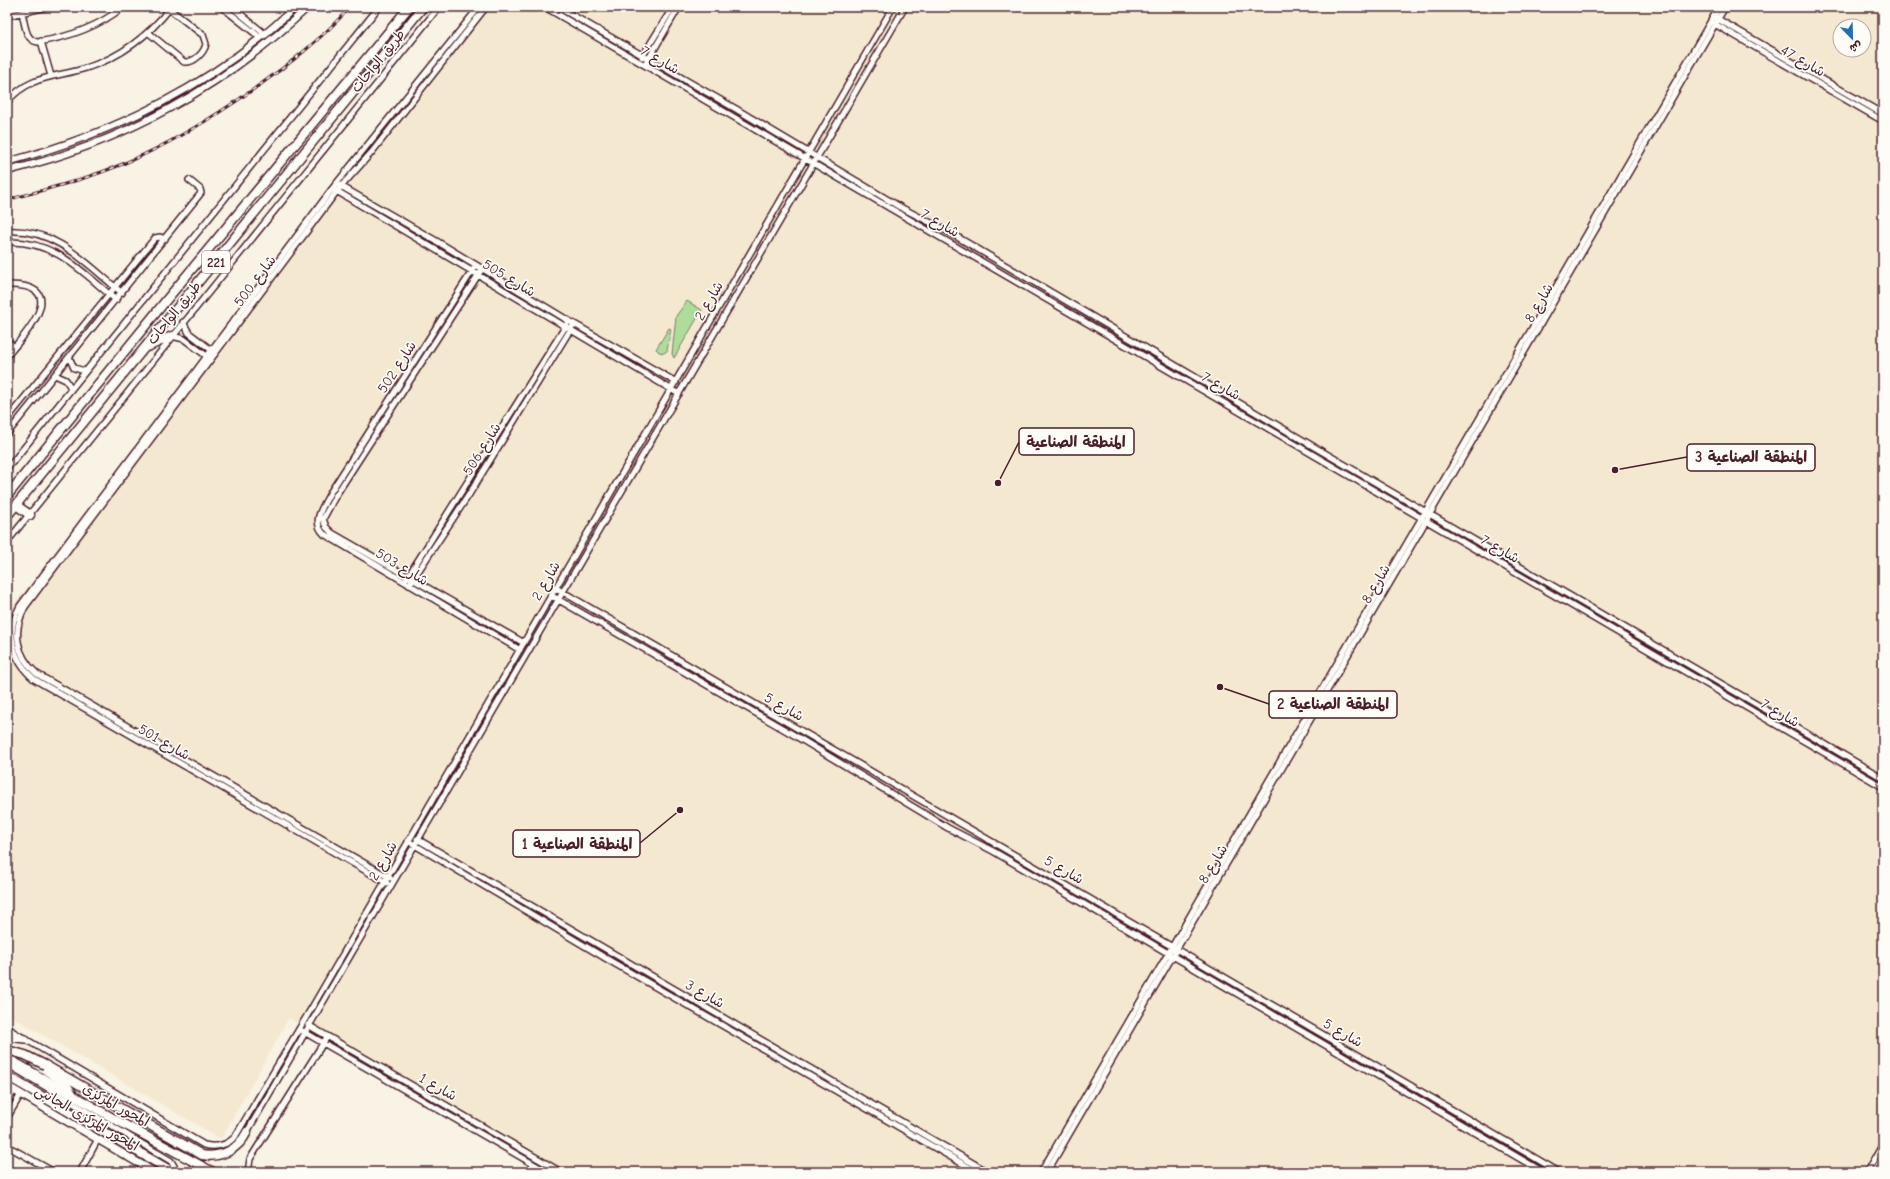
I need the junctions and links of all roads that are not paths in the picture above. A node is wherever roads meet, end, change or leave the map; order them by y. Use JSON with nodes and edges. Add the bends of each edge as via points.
{"nodes":[{"id":1,"x":20,"y":7,"type":"edge"},
{"id":2,"x":47,"y":7,"type":"edge"},
{"id":3,"x":123,"y":7,"type":"edge"},
{"id":4,"x":222,"y":7,"type":"edge"},
{"id":5,"x":232,"y":7,"type":"edge"},
{"id":6,"x":294,"y":7,"type":"edge"},
{"id":7,"x":308,"y":7,"type":"edge"},
{"id":8,"x":379,"y":7,"type":"edge"},
{"id":9,"x":409,"y":7,"type":"edge"},
{"id":10,"x":423,"y":7,"type":"edge"},
{"id":11,"x":439,"y":7,"type":"edge"},
{"id":12,"x":479,"y":7,"type":"edge"},
{"id":13,"x":486,"y":7,"type":"edge"},
{"id":14,"x":545,"y":7,"type":"edge"},
{"id":15,"x":558,"y":7,"type":"edge"},
{"id":16,"x":673,"y":7,"type":"edge"},
{"id":17,"x":679,"y":7,"type":"edge"},
{"id":18,"x":893,"y":7,"type":"edge"},
{"id":19,"x":905,"y":7,"type":"edge"},
{"id":20,"x":1719,"y":7,"type":"edge"},
{"id":21,"x":1725,"y":7,"type":"edge"},
{"id":22,"x":169,"y":8,"type":"edge"},
{"id":23,"x":7,"y":10,"type":"edge"},
{"id":24,"x":22,"y":13,"type":"junction"},
{"id":25,"x":7,"y":16,"type":"edge"},
{"id":26,"x":1714,"y":20,"type":"junction"},
{"id":27,"x":667,"y":22,"type":"junction"},
{"id":28,"x":149,"y":33,"type":"junction"},
{"id":29,"x":263,"y":36,"type":"junction"},
{"id":30,"x":41,"y":41,"type":"junction"},
{"id":31,"x":643,"y":56,"type":"junction"},
{"id":32,"x":649,"y":59,"type":"junction"},
{"id":33,"x":639,"y":62,"type":"junction"},
{"id":34,"x":645,"y":65,"type":"junction"},
{"id":35,"x":51,"y":76,"type":"junction"},
{"id":36,"x":7,"y":102,"type":"edge"},
{"id":37,"x":1883,"y":114,"type":"edge"},
{"id":38,"x":1883,"y":121,"type":"edge"},
{"id":39,"x":809,"y":153,"type":"junction"},
{"id":40,"x":817,"y":158,"type":"junction"},
{"id":41,"x":806,"y":160,"type":"junction"},
{"id":42,"x":10,"y":162,"type":"edge"},
{"id":43,"x":814,"y":165,"type":"junction"},
{"id":44,"x":14,"y":170,"type":"junction"},
{"id":45,"x":7,"y":171,"type":"edge"},
{"id":46,"x":189,"y":180,"type":"dead end"},
{"id":47,"x":339,"y":185,"type":"junction"},
{"id":48,"x":335,"y":190,"type":"junction"},
{"id":49,"x":7,"y":231,"type":"edge"},
{"id":50,"x":165,"y":239,"type":"junction"},
{"id":51,"x":7,"y":242,"type":"edge"},
{"id":52,"x":476,"y":265,"type":"junction"},
{"id":53,"x":482,"y":269,"type":"junction"},
{"id":54,"x":472,"y":270,"type":"junction"},
{"id":55,"x":479,"y":274,"type":"junction"},
{"id":56,"x":7,"y":285,"type":"edge"},
{"id":57,"x":115,"y":287,"type":"junction"},
{"id":58,"x":122,"y":293,"type":"junction"},
{"id":59,"x":109,"y":295,"type":"junction"},
{"id":60,"x":116,"y":300,"type":"junction"},
{"id":61,"x":183,"y":322,"type":"junction"},
{"id":62,"x":236,"y":322,"type":"junction"},
{"id":63,"x":567,"y":324,"type":"junction"},
{"id":64,"x":573,"y":327,"type":"junction"},
{"id":65,"x":172,"y":336,"type":"junction"},
{"id":66,"x":7,"y":341,"type":"edge"},
{"id":67,"x":14,"y":347,"type":"junction"},
{"id":68,"x":144,"y":349,"type":"junction"},
{"id":69,"x":211,"y":350,"type":"junction"},
{"id":70,"x":216,"y":354,"type":"junction"},
{"id":71,"x":7,"y":356,"type":"edge"},
{"id":72,"x":207,"y":356,"type":"junction"},
{"id":73,"x":69,"y":357,"type":"junction"},
{"id":74,"x":212,"y":360,"type":"junction"},
{"id":75,"x":85,"y":371,"type":"junction"},
{"id":76,"x":55,"y":375,"type":"junction"},
{"id":77,"x":676,"y":382,"type":"junction"},
{"id":78,"x":71,"y":388,"type":"junction"},
{"id":79,"x":672,"y":389,"type":"junction"},
{"id":80,"x":679,"y":394,"type":"junction"},
{"id":81,"x":170,"y":405,"type":"junction"},
{"id":82,"x":174,"y":409,"type":"junction"},
{"id":83,"x":7,"y":419,"type":"edge"},
{"id":84,"x":149,"y":432,"type":"junction"},
{"id":85,"x":7,"y":434,"type":"edge"},
{"id":86,"x":154,"y":436,"type":"junction"},
{"id":87,"x":360,"y":446,"type":"junction"},
{"id":88,"x":366,"y":449,"type":"junction"},
{"id":89,"x":7,"y":469,"type":"edge"},
{"id":90,"x":340,"y":482,"type":"junction"},
{"id":91,"x":7,"y":496,"type":"edge"},
{"id":92,"x":100,"y":502,"type":"junction"},
{"id":93,"x":16,"y":505,"type":"junction"},
{"id":94,"x":1428,"y":513,"type":"junction"},
{"id":95,"x":30,"y":514,"type":"junction"},
{"id":96,"x":7,"y":516,"type":"edge"},
{"id":97,"x":1424,"y":519,"type":"junction"},
{"id":98,"x":434,"y":535,"type":"junction"},
{"id":99,"x":440,"y":538,"type":"junction"},
{"id":100,"x":7,"y":542,"type":"edge"},
{"id":101,"x":363,"y":550,"type":"junction"},
{"id":102,"x":361,"y":556,"type":"junction"},
{"id":103,"x":48,"y":573,"type":"joint"},
{"id":104,"x":409,"y":576,"type":"junction"},
{"id":105,"x":414,"y":579,"type":"junction"},
{"id":106,"x":407,"y":584,"type":"junction"},
{"id":107,"x":556,"y":588,"type":"junction"},
{"id":108,"x":563,"y":592,"type":"junction"},
{"id":109,"x":552,"y":596,"type":"junction"},
{"id":110,"x":558,"y":600,"type":"junction"},
{"id":111,"x":524,"y":643,"type":"junction"},
{"id":112,"x":520,"y":650,"type":"junction"},
{"id":113,"x":1883,"y":778,"type":"edge"},
{"id":114,"x":1883,"y":787,"type":"edge"},
{"id":115,"x":904,"y":790,"type":"junction"},
{"id":116,"x":899,"y":799,"type":"junction"},
{"id":117,"x":410,"y":839,"type":"junction"},
{"id":118,"x":418,"y":840,"type":"junction"},
{"id":119,"x":415,"y":845,"type":"junction"},
{"id":120,"x":387,"y":879,"type":"junction"},
{"id":121,"x":393,"y":883,"type":"junction"},
{"id":122,"x":1175,"y":948,"type":"junction"},
{"id":123,"x":1171,"y":955,"type":"junction"},
{"id":124,"x":303,"y":1023,"type":"junction"},
{"id":125,"x":310,"y":1026,"type":"junction"},
{"id":126,"x":299,"y":1029,"type":"junction"},
{"id":127,"x":8,"y":1032,"type":"edge"},
{"id":128,"x":306,"y":1033,"type":"junction"},
{"id":129,"x":327,"y":1037,"type":"junction"},
{"id":130,"x":25,"y":1039,"type":"joint"},
{"id":131,"x":323,"y":1043,"type":"junction"},
{"id":132,"x":7,"y":1046,"type":"edge"},
{"id":133,"x":7,"y":1050,"type":"edge"},
{"id":134,"x":7,"y":1058,"type":"edge"},
{"id":135,"x":7,"y":1064,"type":"edge"},
{"id":136,"x":7,"y":1076,"type":"edge"},
{"id":137,"x":7,"y":1086,"type":"edge"},
{"id":138,"x":14,"y":1090,"type":"junction"},
{"id":139,"x":21,"y":1094,"type":"junction"},
{"id":140,"x":75,"y":1097,"type":"junction"},
{"id":141,"x":7,"y":1104,"type":"edge"},
{"id":142,"x":7,"y":1118,"type":"edge"},
{"id":143,"x":247,"y":1132,"type":"joint"},
{"id":144,"x":501,"y":1137,"type":"junction"},
{"id":145,"x":98,"y":1139,"type":"junction"},
{"id":146,"x":498,"y":1144,"type":"junction"},
{"id":147,"x":1883,"y":1144,"type":"edge"},
{"id":148,"x":204,"y":1145,"type":"joint"},
{"id":149,"x":7,"y":1146,"type":"edge"},
{"id":150,"x":1883,"y":1156,"type":"edge"},
{"id":151,"x":54,"y":1172,"type":"edge"},
{"id":152,"x":80,"y":1172,"type":"edge"},
{"id":153,"x":154,"y":1172,"type":"edge"},
{"id":154,"x":173,"y":1172,"type":"edge"},
{"id":155,"x":213,"y":1172,"type":"edge"},
{"id":156,"x":248,"y":1172,"type":"edge"},
{"id":157,"x":547,"y":1172,"type":"edge"},
{"id":158,"x":561,"y":1172,"type":"edge"},
{"id":159,"x":977,"y":1172,"type":"edge"},
{"id":160,"x":988,"y":1172,"type":"edge"},
{"id":161,"x":1041,"y":1172,"type":"edge"},
{"id":162,"x":1047,"y":1172,"type":"edge"},
{"id":163,"x":1543,"y":1172,"type":"edge"},
{"id":164,"x":1559,"y":1172,"type":"edge"},
{"id":165,"x":1867,"y":1172,"type":"edge"},
{"id":166,"x":1874,"y":1172,"type":"edge"}],
"edges":[{"from":1,"to":23,"type":"street"},
{"from":2,"to":24,"type":"street"},
{"from":3,"to":30,"type":"street","via":[[89,28]]},
{"from":4,"to":29,"type":"street"},
{"from":5,"to":29,"type":"street"},
{"from":6,"to":29,"type":"street"},
{"from":7,"to":44,"type":"street","via":[[251,56],[183,101],[93,144]]},
{"from":8,"to":75,"type":"street","number":"221"},
{"from":9,"to":91,"type":"highway","name":"طريق الواحات","number":"221"},
{"from":10,"to":68,"type":"highway","name":"طريق الواحات","number":"221"},
{"from":11,"to":61,"type":"street","name":"طريق الواحات","number":"221"},
{"from":12,"to":47,"type":"street","name":"شارع 500"},
{"from":13,"to":47,"type":"street","name":"شارع 500","via":[[372,152]]},
{"from":14,"to":33,"type":"street","name":"شارع 7"},
{"from":15,"to":31,"type":"street","name":"شارع 7"},
{"from":16,"to":27,"type":"street"},
{"from":17,"to":27,"type":"street"},
{"from":18,"to":39,"type":"street","name":"شارع 2"},
{"from":19,"to":40,"type":"street","name":"شارع 2"},
{"from":20,"to":26,"type":"street","name":"شارع 8"},
{"from":21,"to":26,"type":"street","name":"شارع 8"},
{"from":22,"to":28,"type":"street"},
{"from":22,"to":28,"type":"street","via":[[203,35],[206,44],[204,50],[193,61],[184,62]]},
{"from":24,"to":25,"type":"street"},
{"from":24,"to":30,"type":"street","via":[[30,39],[35,42]]},
{"from":26,"to":37,"type":"street","name":"شارع 47"},
{"from":26,"to":38,"type":"street","name":"شارع 47"},
{"from":26,"to":94,"type":"street","name":"شارع 8"},
{"from":27,"to":31,"type":"street"},
{"from":27,"to":32,"type":"street"},
{"from":28,"to":35,"type":"street","via":[[106,61],[70,73]]},
{"from":29,"to":42,"type":"street","via":[[230,62],[173,97],[90,135]]},
{"from":30,"to":35,"type":"street"},
{"from":31,"to":32,"type":"street","name":"شارع 7"},
{"from":31,"to":33,"type":"street"},
{"from":32,"to":34,"type":"street"},
{"from":32,"to":39,"type":"street","name":"شارع 7"},
{"from":33,"to":34,"type":"street","name":"شارع 7"},
{"from":34,"to":41,"type":"street","name":"شارع 7"},
{"from":35,"to":36,"type":"street","via":[[24,87]]},
{"from":39,"to":40,"type":"street","name":"شارع 7"},
{"from":39,"to":41,"type":"street","name":"شارع 2"},
{"from":40,"to":43,"type":"street","name":"شارع 2"},
{"from":40,"to":94,"type":"street","name":"شارع 7","via":[[947,231]]},
{"from":41,"to":43,"type":"street","name":"شارع 7"},
{"from":41,"to":77,"type":"street","name":"شارع 2"},
{"from":42,"to":44,"type":"street"},
{"from":43,"to":80,"type":"street","name":"شارع 2"},
{"from":43,"to":97,"type":"street","name":"شارع 7"},
{"from":44,"to":45,"type":"street"},
{"from":46,"to":50,"type":"street","via":[[201,193]]},
{"from":47,"to":48,"type":"street","name":"شارع 500"},
{"from":47,"to":52,"type":"street","name":"شارع 505"},
{"from":48,"to":54,"type":"street","name":"شارع 505"},
{"from":48,"to":62,"type":"street","name":"شارع 500"},
{"from":49,"to":57,"type":"street","via":[[36,233],[60,242]]},
{"from":50,"to":57,"type":"street","via":[[154,238]]},
{"from":50,"to":58,"type":"street"},
{"from":51,"to":59,"type":"street","via":[[32,243],[58,253]]},
{"from":52,"to":53,"type":"street","name":"شارع 505"},
{"from":52,"to":54,"type":"street","name":"شارع 502"},
{"from":53,"to":55,"type":"street","name":"شارع 502"},
{"from":53,"to":63,"type":"street","name":"شارع 505"},
{"from":54,"to":55,"type":"street","name":"شارع 505"},
{"from":54,"to":87,"type":"street","name":"شارع 502"},
{"from":55,"to":63,"type":"street","name":"شارع 505"},
{"from":55,"to":88,"type":"street","name":"شارع 502"},
{"from":56,"to":67,"type":"street","via":[[29,287],[39,295],[41,301],[38,315]]},
{"from":57,"to":58,"type":"street"},
{"from":57,"to":59,"type":"street"},
{"from":58,"to":60,"type":"street"},
{"from":59,"to":60,"type":"street"},
{"from":59,"to":83,"type":"street"},
{"from":60,"to":73,"type":"street"},
{"from":61,"to":65,"type":"street","name":"طريق الواحات","number":"221"},
{"from":61,"to":69,"type":"street","via":[[189,333]]},
{"from":62,"to":69,"type":"street","name":"شارع 500"},
{"from":62,"to":70,"type":"street","name":"شارع 500"},
{"from":63,"to":64,"type":"street","name":"شارع 505"},
{"from":63,"to":98,"type":"street","name":"شارع 506"},
{"from":64,"to":77,"type":"street","name":"شارع 505"},
{"from":64,"to":79,"type":"street","name":"شارع 505"},
{"from":64,"to":99,"type":"street","name":"شارع 506"},
{"from":65,"to":68,"type":"highway"},
{"from":65,"to":72,"type":"street","via":[[184,339]]},
{"from":65,"to":95,"type":"street","name":"طريق الواحات","number":"221"},
{"from":66,"to":67,"type":"street"},
{"from":67,"to":71,"type":"street"},
{"from":68,"to":93,"type":"highway","name":"طريق الواحات","number":"221"},
{"from":69,"to":70,"type":"street"},
{"from":69,"to":72,"type":"street","name":"شارع 500"},
{"from":70,"to":74,"type":"street","name":"شارع 500"},
{"from":72,"to":74,"type":"street"},
{"from":72,"to":81,"type":"street","name":"شارع 500"},
{"from":73,"to":75,"type":"street","via":[[74,368]]},
{"from":73,"to":76,"type":"street"},
{"from":74,"to":82,"type":"street","name":"شارع 500"},
{"from":75,"to":78,"type":"street","number":"221"},
{"from":76,"to":78,"type":"street","via":[[66,380]]},
{"from":76,"to":85,"type":"street"},
{"from":77,"to":79,"type":"street","name":"شارع 2"},
{"from":78,"to":89,"type":"street","number":"221"},
{"from":79,"to":80,"type":"street","name":"شارع 505"},
{"from":79,"to":107,"type":"street","name":"شارع 2"},
{"from":80,"to":108,"type":"street","name":"شارع 2"},
{"from":81,"to":82,"type":"street"},
{"from":81,"to":84,"type":"street","name":"شارع 500"},
{"from":82,"to":86,"type":"street","name":"شارع 500"},
{"from":84,"to":86,"type":"street"},
{"from":84,"to":92,"type":"street","name":"شارع 500"},
{"from":86,"to":92,"type":"street","name":"شارع 500"},
{"from":87,"to":88,"type":"street"},
{"from":87,"to":90,"type":"street","name":"شارع 502"},
{"from":88,"to":90,"type":"street","name":"شارع 502"},
{"from":90,"to":101,"type":"street","name":"شارع 503","via":[[324,515],[324,523],[332,533]]},
{"from":90,"to":102,"type":"street","name":"شارع 503","via":[[322,508],[318,524],[324,534]]},
{"from":92,"to":103,"type":"street","name":"شارع 500"},
{"from":93,"to":95,"type":"highway"},
{"from":93,"to":96,"type":"highway","name":"طريق الواحات","number":"221"},
{"from":94,"to":97,"type":"street","name":"شارع 8"},
{"from":94,"to":113,"type":"street","name":"شارع 7"},
{"from":95,"to":100,"type":"street","name":"طريق الواحات","number":"221"},
{"from":97,"to":114,"type":"street","name":"شارع 7"},
{"from":97,"to":122,"type":"street","name":"شارع 8"},
{"from":98,"to":99,"type":"street"},
{"from":98,"to":104,"type":"street","name":"شارع 506"},
{"from":99,"to":105,"type":"street","name":"شارع 506"},
{"from":101,"to":102,"type":"street"},
{"from":101,"to":104,"type":"street","name":"شارع 503"},
{"from":102,"to":106,"type":"street","name":"شارع 503"},
{"from":103,"to":120,"type":"street","name":"شارع 501","via":[[17,616],[18,645],[23,658],[37,674]]},
{"from":104,"to":105,"type":"street","name":"شارع 503"},
{"from":104,"to":106,"type":"street","name":"شارع 506"},
{"from":105,"to":106,"type":"street","name":"شارع 506"},
{"from":105,"to":111,"type":"street","name":"شارع 503"},
{"from":106,"to":112,"type":"street","name":"شارع 503"},
{"from":107,"to":108,"type":"street","name":"شارع 5"},
{"from":107,"to":109,"type":"street","name":"شارع 2"},
{"from":108,"to":110,"type":"street","name":"شارع 2"},
{"from":108,"to":115,"type":"street","name":"شارع 5"},
{"from":109,"to":110,"type":"street","name":"شارع 5"},
{"from":109,"to":111,"type":"street","name":"شارع 2"},
{"from":110,"to":116,"type":"street","name":"شارع 5","via":[[794,735]]},
{"from":110,"to":118,"type":"street","name":"شارع 2"},
{"from":111,"to":112,"type":"street","name":"شارع 2"},
{"from":112,"to":117,"type":"street","name":"شارع 2"},
{"from":115,"to":116,"type":"street"},
{"from":115,"to":122,"type":"street","name":"شارع 5"},
{"from":116,"to":123,"type":"street","name":"شارع 5"},
{"from":117,"to":118,"type":"street","name":"شارع 3"},
{"from":117,"to":119,"type":"street","name":"شارع 3"},
{"from":117,"to":120,"type":"street","name":"شارع 2"},
{"from":118,"to":119,"type":"street","name":"شارع 2"},
{"from":118,"to":160,"type":"street","name":"شارع 3"},
{"from":119,"to":121,"type":"street","name":"شارع 2"},
{"from":119,"to":159,"type":"street","name":"شارع 3"},
{"from":120,"to":121,"type":"street","name":"شارع 501"},
{"from":120,"to":124,"type":"street","name":"شارع 2"},
{"from":121,"to":125,"type":"street","name":"شارع 2"},
{"from":122,"to":123,"type":"street","name":"شارع 8"},
{"from":122,"to":164,"type":"street","name":"شارع 5"},
{"from":123,"to":161,"type":"street","name":"شارع 8"},
{"from":123,"to":162,"type":"street","name":"شارع 8"},
{"from":123,"to":163,"type":"street","name":"شارع 5"},
{"from":124,"to":125,"type":"street","name":"شارع 1"},
{"from":124,"to":126,"type":"street","name":"شارع 2"},
{"from":125,"to":128,"type":"street","name":"شارع 2"},
{"from":125,"to":129,"type":"street","name":"شارع 1"},
{"from":126,"to":128,"type":"street","name":"شارع 1"},
{"from":126,"to":148,"type":"street","name":"شارع 2","via":[[235,1137],[222,1145]]},
{"from":127,"to":130,"type":"main road"},
{"from":128,"to":131,"type":"street","name":"شارع 1"},
{"from":128,"to":143,"type":"street","name":"شارع 2"},
{"from":129,"to":131,"type":"street"},
{"from":129,"to":144,"type":"street","name":"شارع 1"},
{"from":130,"to":148,"type":"street","name":"المحور المركزى"},
{"from":131,"to":146,"type":"street","name":"شارع 1"},
{"from":131,"to":156,"type":"street","via":[[250,1159]]},
{"from":132,"to":140,"type":"main road","via":[[64,1083]]},
{"from":133,"to":143,"type":"highway","bridge":true,"via":[[45,1065],[202,1155],[217,1155],[231,1151]]},
{"from":134,"to":140,"type":"highway","name":"المحور المركزى"},
{"from":135,"to":154,"type":"street","via":[[171,1161],[174,1166]]},
{"from":136,"to":154,"type":"highway","name":"المحور المركزى"},
{"from":137,"to":138,"type":"main road","name":"المحور المركزى الجانبى"},
{"from":138,"to":139,"type":"main road","name":"المحور المركزى الجانبى"},
{"from":138,"to":141,"type":"street"},
{"from":139,"to":142,"type":"street"},
{"from":139,"to":145,"type":"main road","name":"المحور المركزى الجانبى"},
{"from":140,"to":155,"type":"highway","name":"المحور المركزى"},
{"from":144,"to":146,"type":"street"},
{"from":144,"to":158,"type":"street","name":"شارع 1"},
{"from":145,"to":152,"type":"street"},
{"from":145,"to":153,"type":"main road","name":"المحور المركزى الجانبى"},
{"from":146,"to":157,"type":"street","name":"شارع 1"},
{"from":147,"to":165,"type":"street"},
{"from":149,"to":151,"type":"street"},
{"from":150,"to":166,"type":"street"}]}
